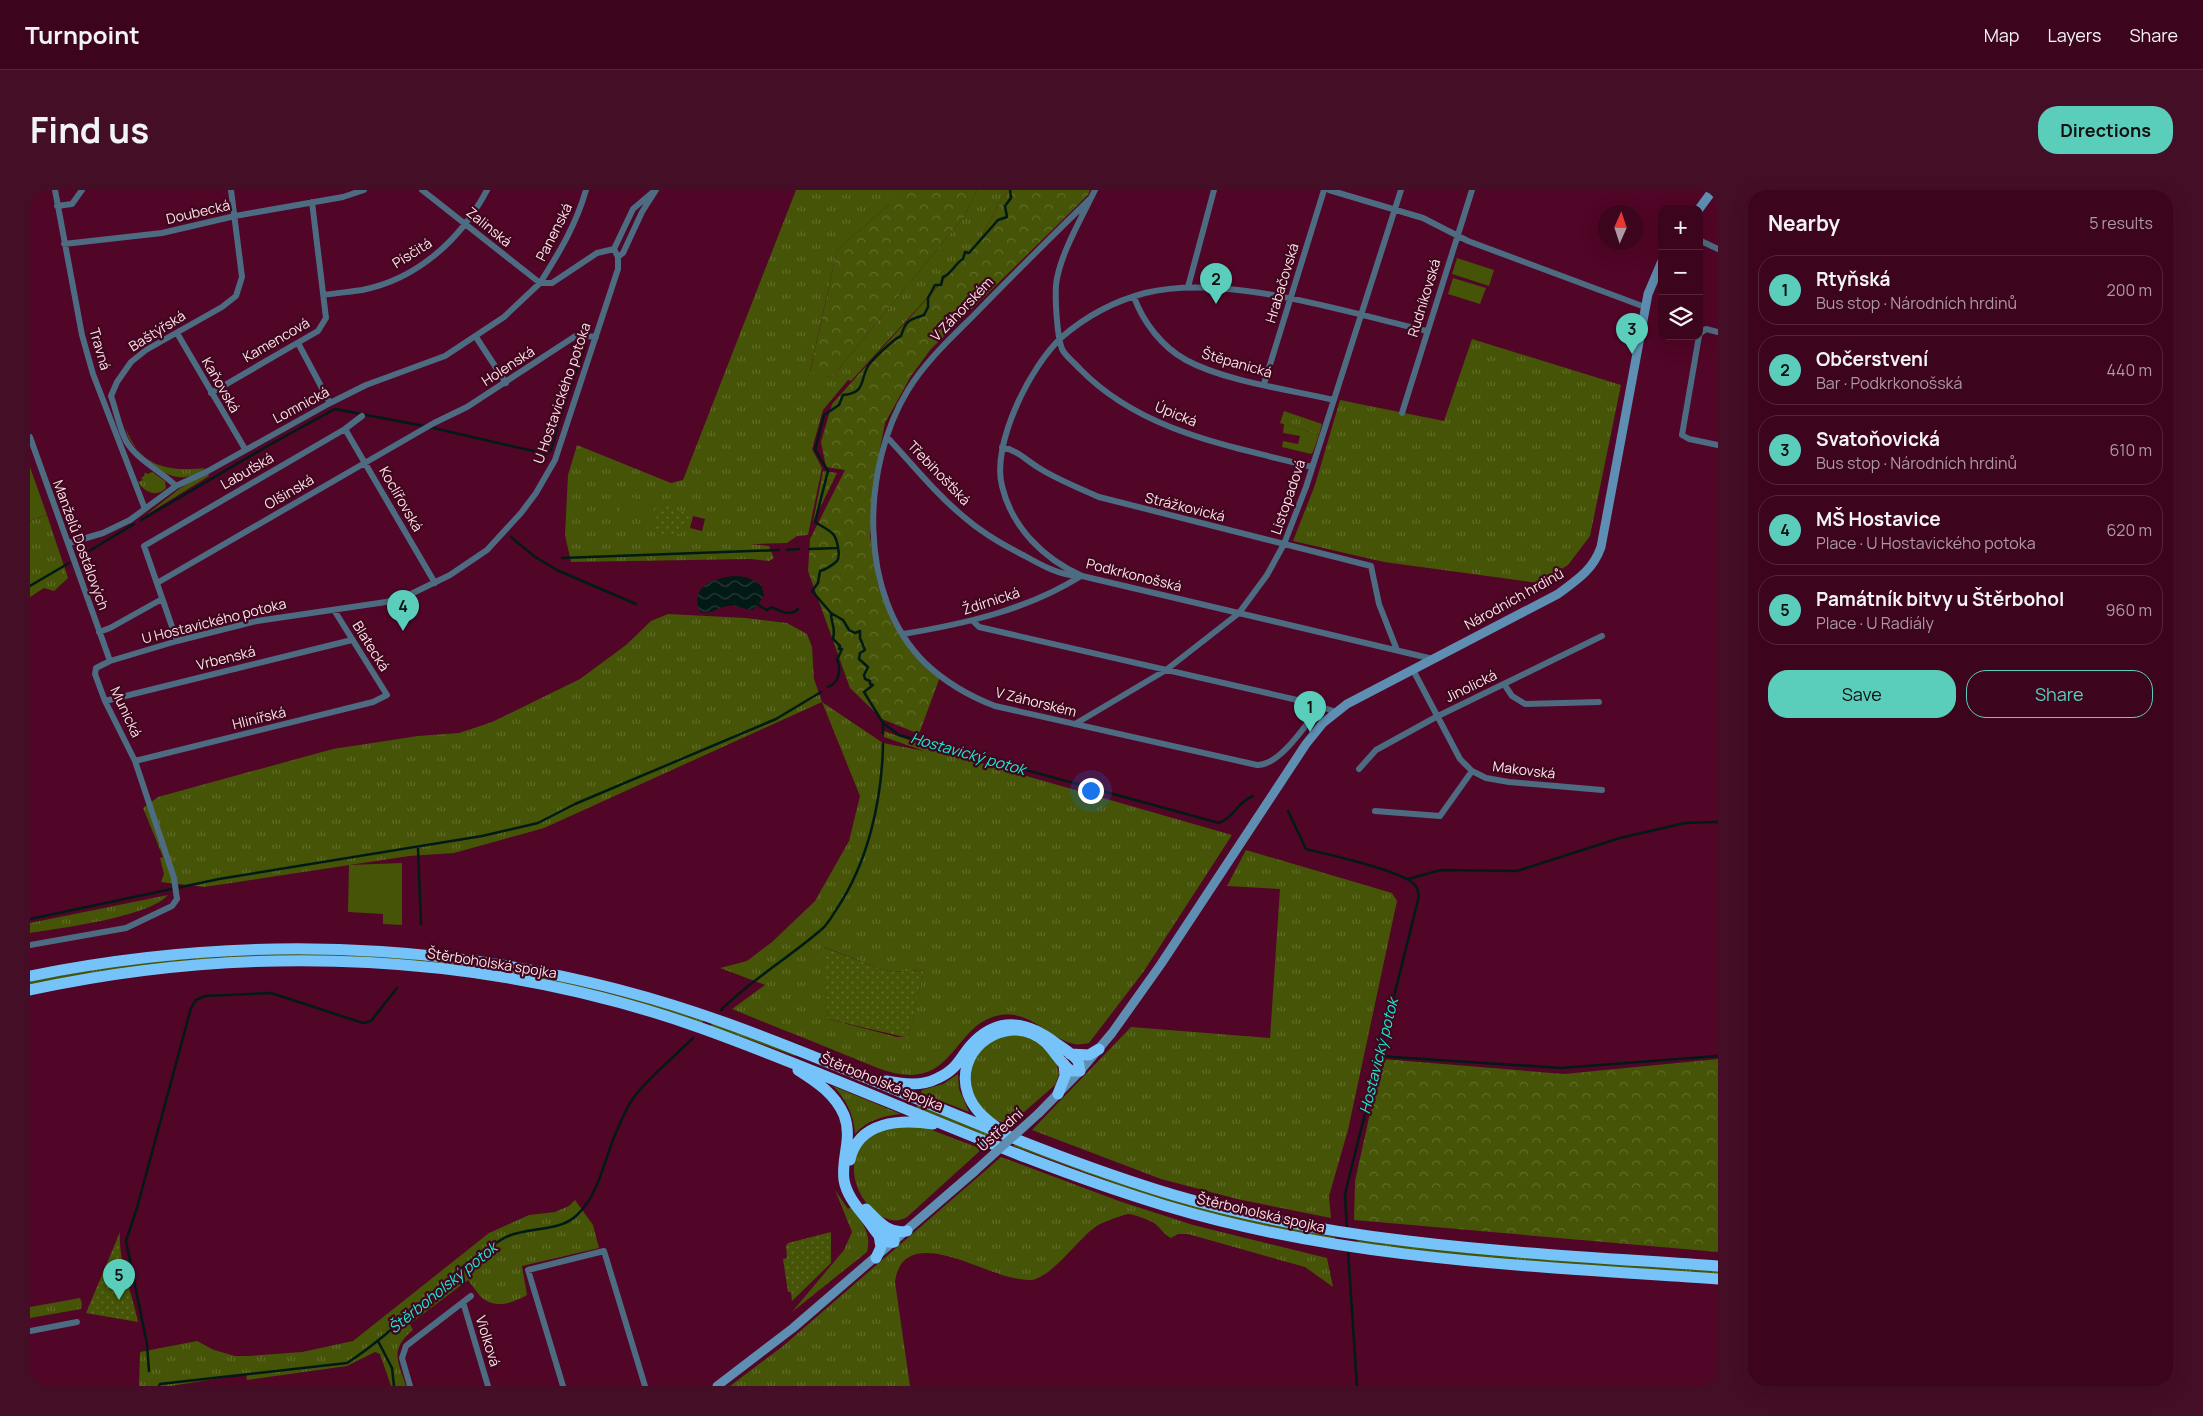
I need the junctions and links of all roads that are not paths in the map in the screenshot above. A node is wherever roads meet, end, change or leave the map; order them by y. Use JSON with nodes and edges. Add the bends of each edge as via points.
{"nodes":[{"id":1,"x":55,"y":190,"type":"edge"},
{"id":2,"x":82,"y":190,"type":"edge"},
{"id":3,"x":231,"y":190,"type":"edge"},
{"id":4,"x":364,"y":190,"type":"edge"},
{"id":5,"x":422,"y":190,"type":"edge"},
{"id":6,"x":487,"y":190,"type":"edge"},
{"id":7,"x":586,"y":190,"type":"edge"},
{"id":8,"x":656,"y":190,"type":"edge"},
{"id":9,"x":1094,"y":190,"type":"edge"},
{"id":10,"x":1214,"y":190,"type":"edge"},
{"id":11,"x":1324,"y":190,"type":"edge"},
{"id":12,"x":1329,"y":190,"type":"edge"},
{"id":13,"x":1401,"y":190,"type":"edge"},
{"id":14,"x":1472,"y":190,"type":"edge"},
{"id":15,"x":1713,"y":190,"type":"edge"},
{"id":16,"x":1091,"y":198,"type":"junction"},
{"id":17,"x":312,"y":202,"type":"junction"},
{"id":18,"x":1702,"y":205,"type":"edge"},
{"id":19,"x":57,"y":206,"type":"junction"},
{"id":20,"x":1395,"y":210,"type":"junction"},
{"id":21,"x":234,"y":216,"type":"junction"},
{"id":22,"x":466,"y":224,"type":"junction"},
{"id":23,"x":1457,"y":236,"type":"junction"},
{"id":24,"x":1703,"y":242,"type":"edge"},
{"id":25,"x":64,"y":244,"type":"junction"},
{"id":26,"x":614,"y":249,"type":"junction"},
{"id":27,"x":1718,"y":249,"type":"edge"},
{"id":28,"x":618,"y":258,"type":"junction"},
{"id":29,"x":1658,"y":269,"type":"edge"},
{"id":30,"x":540,"y":283,"type":"junction"},
{"id":31,"x":1188,"y":287,"type":"junction"},
{"id":32,"x":324,"y":295,"type":"junction"},
{"id":33,"x":1134,"y":296,"type":"junction"},
{"id":34,"x":1290,"y":299,"type":"junction"},
{"id":35,"x":1645,"y":307,"type":"junction"},
{"id":36,"x":1362,"y":316,"type":"junction"},
{"id":37,"x":1703,"y":330,"type":"edge"},
{"id":38,"x":1427,"y":331,"type":"junction"},
{"id":39,"x":177,"y":332,"type":"junction"},
{"id":40,"x":1718,"y":332,"type":"edge"},
{"id":41,"x":476,"y":337,"type":"junction"},
{"id":42,"x":596,"y":337,"type":"junction"},
{"id":43,"x":1061,"y":338,"type":"junction"},
{"id":44,"x":1699,"y":340,"type":"edge"},
{"id":45,"x":298,"y":343,"type":"junction"},
{"id":46,"x":506,"y":383,"type":"junction"},
{"id":47,"x":1264,"y":384,"type":"junction"},
{"id":48,"x":211,"y":393,"type":"junction"},
{"id":49,"x":1334,"y":400,"type":"junction"},
{"id":50,"x":330,"y":403,"type":"junction"},
{"id":51,"x":1402,"y":413,"type":"dead end"},
{"id":52,"x":362,"y":416,"type":"dead end"},
{"id":53,"x":434,"y":424,"type":"joint"},
{"id":54,"x":345,"y":429,"type":"junction"},
{"id":55,"x":30,"y":437,"type":"edge"},
{"id":56,"x":887,"y":437,"type":"junction"},
{"id":57,"x":1718,"y":445,"type":"edge"},
{"id":58,"x":1002,"y":447,"type":"junction"},
{"id":59,"x":245,"y":449,"type":"junction"},
{"id":60,"x":366,"y":463,"type":"junction"},
{"id":61,"x":1312,"y":467,"type":"junction"},
{"id":62,"x":176,"y":486,"type":"junction"},
{"id":63,"x":145,"y":509,"type":"junction"},
{"id":64,"x":69,"y":543,"type":"junction"},
{"id":65,"x":1284,"y":544,"type":"junction"},
{"id":66,"x":1082,"y":576,"type":"junction"},
{"id":67,"x":157,"y":583,"type":"junction"},
{"id":68,"x":435,"y":583,"type":"junction"},
{"id":69,"x":162,"y":599,"type":"junction"},
{"id":70,"x":334,"y":610,"type":"junction"},
{"id":71,"x":1239,"y":613,"type":"junction"},
{"id":72,"x":973,"y":621,"type":"junction"},
{"id":73,"x":99,"y":632,"type":"junction"},
{"id":74,"x":903,"y":634,"type":"junction"},
{"id":75,"x":1602,"y":636,"type":"dead end"},
{"id":76,"x":352,"y":640,"type":"junction"},
{"id":77,"x":177,"y":641,"type":"junction"},
{"id":78,"x":1397,"y":650,"type":"junction"},
{"id":79,"x":1433,"y":659,"type":"junction"},
{"id":80,"x":110,"y":661,"type":"junction"},
{"id":81,"x":1166,"y":670,"type":"junction"},
{"id":82,"x":1413,"y":670,"type":"junction"},
{"id":83,"x":94,"y":674,"type":"joint"},
{"id":84,"x":1504,"y":684,"type":"junction"},
{"id":85,"x":387,"y":695,"type":"joint"},
{"id":86,"x":105,"y":701,"type":"junction"},
{"id":87,"x":1599,"y":702,"type":"dead end"},
{"id":88,"x":1320,"y":707,"type":"junction"},
{"id":89,"x":1336,"y":712,"type":"junction"},
{"id":90,"x":1436,"y":717,"type":"junction"},
{"id":91,"x":1075,"y":724,"type":"junction"},
{"id":92,"x":136,"y":761,"type":"junction"},
{"id":93,"x":1359,"y":769,"type":"dead end"},
{"id":94,"x":1472,"y":771,"type":"junction"},
{"id":95,"x":1602,"y":790,"type":"dead end"},
{"id":96,"x":1375,"y":811,"type":"dead end"},
{"id":97,"x":1242,"y":840,"type":"joint"},
{"id":98,"x":30,"y":945,"type":"edge"},
{"id":99,"x":30,"y":976,"type":"edge"},
{"id":100,"x":30,"y":990,"type":"edge"},
{"id":101,"x":1099,"y":1050,"type":"junction"},
{"id":102,"x":776,"y":1056,"type":"junction"},
{"id":103,"x":1066,"y":1058,"type":"junction"},
{"id":104,"x":1080,"y":1071,"type":"junction"},
{"id":105,"x":857,"y":1074,"type":"junction"},
{"id":106,"x":1058,"y":1094,"type":"junction"},
{"id":107,"x":959,"y":1130,"type":"junction"},
{"id":108,"x":1025,"y":1142,"type":"junction"},
{"id":109,"x":907,"y":1231,"type":"junction"},
{"id":110,"x":883,"y":1232,"type":"junction"},
{"id":111,"x":894,"y":1242,"type":"junction"},
{"id":112,"x":876,"y":1258,"type":"junction"},
{"id":113,"x":1718,"y":1266,"type":"edge"},
{"id":114,"x":1718,"y":1279,"type":"edge"},
{"id":115,"x":471,"y":1296,"type":"dead end"},
{"id":116,"x":463,"y":1302,"type":"junction"},
{"id":117,"x":77,"y":1322,"type":"dead end"},
{"id":118,"x":30,"y":1331,"type":"edge"},
{"id":119,"x":410,"y":1386,"type":"edge"},
{"id":120,"x":488,"y":1386,"type":"edge"},
{"id":121,"x":563,"y":1386,"type":"edge"},
{"id":122,"x":645,"y":1386,"type":"edge"},
{"id":123,"x":718,"y":1386,"type":"edge"}],
"edges":[{"from":1,"to":19,"type":"street","name":"Travná"},
{"from":2,"to":19,"type":"street","via":[[72,204]]},
{"from":3,"to":21,"type":"street","name":"Baštýřská"},
{"from":4,"to":17,"type":"street","name":"Doubecká"},
{"from":5,"to":22,"type":"street","name":"Zalinská"},
{"from":6,"to":22,"type":"street","name":"Písčitá"},
{"from":7,"to":30,"type":"street","name":"Panenská","via":[[580,212]]},
{"from":8,"to":26,"type":"street","via":[[633,208]]},
{"from":8,"to":28,"type":"street","name":"U Hostavického potoka"},
{"from":9,"to":16,"type":"street","name":"V Záhorském"},
{"from":10,"to":31,"type":"street"},
{"from":11,"to":34,"type":"street","name":"Hrabačovská"},
{"from":12,"to":20,"type":"street"},
{"from":13,"to":20,"type":"street","name":"Listopadová"},
{"from":14,"to":23,"type":"street","name":"Rudníkovská"},
{"from":15,"to":18,"type":"street"},
{"from":16,"to":43,"type":"street","name":"V Záhorském","via":[[1060,265],[1056,304]]},
{"from":16,"to":56,"type":"street","name":"V Záhorském","via":[[932,358],[908,389]]},
{"from":17,"to":21,"type":"street","name":"Doubecká"},
{"from":17,"to":32,"type":"street","name":"Kamencová"},
{"from":19,"to":25,"type":"street","name":"Travná"},
{"from":20,"to":23,"type":"street","via":[[1423,218]]},
{"from":20,"to":36,"type":"street","name":"Listopadová"},
{"from":21,"to":25,"type":"street","name":"Doubecká","via":[[162,233]]},
{"from":21,"to":39,"type":"street","name":"Baštýřská","via":[[242,276],[236,296]]},
{"from":22,"to":30,"type":"street","name":"Zalinská"},
{"from":22,"to":32,"type":"street","name":"Písčitá","via":[[442,250],[416,269],[363,289]]},
{"from":23,"to":35,"type":"street"},
{"from":23,"to":38,"type":"street","name":"Rudníkovská"},
{"from":24,"to":27,"type":"street"},
{"from":25,"to":63,"type":"street","name":"Travná","via":[[93,374]]},
{"from":26,"to":28,"type":"street"},
{"from":26,"to":30,"type":"street","name":"Lomnická","via":[[597,253],[552,283]]},
{"from":28,"to":42,"type":"street","name":"U Hostavického potoka","via":[[618,269]]},
{"from":29,"to":35,"type":"street","name":"Národních hrdinů"},
{"from":30,"to":41,"type":"street","name":"Lomnická","via":[[504,317]]},
{"from":31,"to":33,"type":"street","name":"Podkrkonošská"},
{"from":31,"to":34,"type":"street","name":"Podkrkonošská","via":[[1228,289]]},
{"from":32,"to":45,"type":"street","name":"Kamencová","via":[[326,318],[323,326]]},
{"from":33,"to":43,"type":"street","name":"Podkrkonošská","via":[[1087,318]]},
{"from":33,"to":47,"type":"street","name":"Štěpanická","via":[[1140,313],[1163,343],[1186,360],[1222,374]]},
{"from":34,"to":36,"type":"street","name":"Podkrkonošská"},
{"from":34,"to":47,"type":"street","name":"Hrabačovská"},
{"from":35,"to":79,"type":"street","name":"Národních hrdinů","via":[[1603,538],[1593,564],[1558,594]]},
{"from":36,"to":38,"type":"street","name":"Podkrkonošská"},
{"from":36,"to":49,"type":"street","name":"Listopadová"},
{"from":37,"to":40,"type":"street","via":[[1706,328]]},
{"from":38,"to":51,"type":"street","name":"Rudníkovská"},
{"from":39,"to":48,"type":"street","name":"Kaňovská"},
{"from":39,"to":62,"type":"street","name":"Baštýřská","via":[[131,362],[110,396],[127,442],[155,471]]},
{"from":41,"to":46,"type":"street"},
{"from":41,"to":50,"type":"street","name":"Lomnická","via":[[445,356],[366,385]]},
{"from":42,"to":46,"type":"street","name":"Holenská","via":[[577,335]]},
{"from":42,"to":68,"type":"street","name":"U Hostavického potoka","via":[[555,460],[536,493],[487,550]]},
{"from":43,"to":58,"type":"street","name":"Podkrkonošská","via":[[1023,392]]},
{"from":43,"to":61,"type":"street","name":"Úpická","via":[[1062,350],[1102,389],[1144,415],[1190,434]]},
{"from":44,"to":57,"type":"street","via":[[1682,435]]},
{"from":45,"to":48,"type":"street","name":"Kamencová"},
{"from":45,"to":50,"type":"street"},
{"from":46,"to":53,"type":"street","name":"Holenská"},
{"from":47,"to":49,"type":"street","name":"Štěpanická"},
{"from":48,"to":59,"type":"street","name":"Kaňovská"},
{"from":49,"to":61,"type":"street","name":"Listopadová"},
{"from":50,"to":59,"type":"street","name":"Lomnická"},
{"from":52,"to":54,"type":"street","name":"Labuťská"},
{"from":53,"to":60,"type":"street","name":"Olšinská"},
{"from":54,"to":60,"type":"street","name":"Koclířovská"},
{"from":54,"to":67,"type":"street","name":"Labuťská","via":[[144,546]]},
{"from":55,"to":64,"type":"street","name":"Manželů Dostálových"},
{"from":56,"to":66,"type":"street","name":"Třebihošťská","via":[[934,490],[994,539],[1066,575]]},
{"from":56,"to":74,"type":"street","name":"V Záhorském","via":[[876,478],[874,539],[883,595]]},
{"from":58,"to":65,"type":"street","name":"Strážkovická","via":[[1013,450],[1065,482],[1100,497]]},
{"from":58,"to":66,"type":"street","name":"Podkrkonošská","via":[[1002,486],[1017,521],[1042,552]]},
{"from":59,"to":62,"type":"street","name":"Lomnická"},
{"from":60,"to":67,"type":"street","name":"Olšinská"},
{"from":60,"to":68,"type":"street","name":"Koclířovská"},
{"from":61,"to":65,"type":"street","name":"Listopadová"},
{"from":62,"to":63,"type":"street","name":"Lomnická"},
{"from":63,"to":64,"type":"street","name":"Lomnická","via":[[102,533]]},
{"from":64,"to":73,"type":"street","name":"Manželů Dostálových"},
{"from":65,"to":71,"type":"street","name":"Listopadová","via":[[1267,575]]},
{"from":65,"to":78,"type":"street","name":"Strážkovická","via":[[1371,566],[1379,604]]},
{"from":66,"to":71,"type":"street","name":"Podkrkonošská"},
{"from":66,"to":72,"type":"street","name":"Ždírnická","via":[[1026,603]]},
{"from":67,"to":69,"type":"street"},
{"from":68,"to":70,"type":"street","name":"U Hostavického potoka","via":[[386,602]]},
{"from":69,"to":73,"type":"street"},
{"from":69,"to":77,"type":"street"},
{"from":70,"to":76,"type":"street","name":"Blatecká"},
{"from":70,"to":77,"type":"street","name":"U Hostavického potoka","via":[[257,621]]},
{"from":71,"to":78,"type":"street","name":"Podkrkonošská"},
{"from":71,"to":81,"type":"street","name":"Listopadová"},
{"from":72,"to":74,"type":"street","name":"Ždírnická"},
{"from":72,"to":81,"type":"street","via":[[980,627]]},
{"from":73,"to":80,"type":"street","name":"Manželů Dostálových"},
{"from":74,"to":91,"type":"street","name":"V Záhorském","via":[[925,663],[960,690],[995,706]]},
{"from":75,"to":84,"type":"street","name":"Jinolická"},
{"from":76,"to":85,"type":"street","name":"Blatecká"},
{"from":76,"to":86,"type":"street","name":"Vrbenská"},
{"from":77,"to":80,"type":"street","name":"U Hostavického potoka"},
{"from":78,"to":79,"type":"street","name":"Podkrkonošská"},
{"from":79,"to":82,"type":"street","name":"Národních hrdinů"},
{"from":80,"to":83,"type":"street","name":"U Hostavického potoka","via":[[96,668]]},
{"from":81,"to":88,"type":"street"},
{"from":81,"to":91,"type":"street","name":"Listopadová"},
{"from":82,"to":89,"type":"street","name":"Národních hrdinů"},
{"from":82,"to":90,"type":"street","name":"Makovská"},
{"from":83,"to":86,"type":"street","name":"Munická"},
{"from":84,"to":87,"type":"street","via":[[1512,696],[1525,704]]},
{"from":84,"to":90,"type":"street","name":"Jinolická"},
{"from":85,"to":92,"type":"street","name":"Hlinířská","via":[[373,702]]},
{"from":86,"to":92,"type":"street","name":"Munická"},
{"from":88,"to":89,"type":"street"},
{"from":88,"to":91,"type":"street","name":"V Záhorském","via":[[1279,756],[1265,765]]},
{"from":89,"to":97,"type":"street","name":"Národních hrdinů","via":[[1306,744]]},
{"from":90,"to":93,"type":"street","name":"Jinolická","via":[[1376,750]]},
{"from":90,"to":94,"type":"street","name":"Makovská","via":[[1460,760]]},
{"from":92,"to":98,"type":"street","name":"Munická","via":[[176,888],[172,906],[126,928]]},
{"from":94,"to":95,"type":"street","name":"Makovská","via":[[1486,778],[1509,782]]},
{"from":94,"to":96,"type":"street","via":[[1440,816]]},
{"from":97,"to":101,"type":"street","name":"Ústřední","via":[[1161,964]]},
{"from":99,"to":105,"type":"highway","name":"Štěrboholská spojka","via":[[144,957],[226,950],[347,949],[449,957],[568,977],[648,998],[724,1022]]},
{"from":100,"to":102,"type":"highway","name":"Štěrboholská spojka","via":[[125,973],[214,964],[332,961],[411,966],[490,976],[581,994],[672,1019]]},
{"from":101,"to":103,"type":"highway","via":[[1089,1055]]},
{"from":101,"to":104,"type":"street","name":"Ústřední"},
{"from":102,"to":107,"type":"highway","name":"Štěrboholská spojka"},
{"from":102,"to":110,"type":"highway","via":[[822,1087],[840,1107],[848,1128],[845,1185],[853,1202]]},
{"from":103,"to":104,"type":"highway","via":[[1071,1071]]},
{"from":103,"to":105,"type":"highway","via":[[1037,1030],[1019,1025],[1005,1026],[981,1035],[955,1068],[931,1082],[906,1084]]},
{"from":103,"to":106,"type":"highway","via":[[1065,1076]]},
{"from":103,"to":108,"type":"highway","via":[[1042,1039],[1016,1030],[1002,1031],[987,1038],[970,1057],[966,1083],[974,1106],[994,1125]]},
{"from":104,"to":106,"type":"street","name":"Ústřední"},
{"from":105,"to":108,"type":"highway","name":"Štěrboholská spojka"},
{"from":106,"to":109,"type":"street","name":"Ústřední","bridge":true},
{"from":107,"to":110,"type":"highway","via":[[924,1123],[896,1122],[877,1126],[860,1140],[850,1158],[852,1188]]},
{"from":107,"to":114,"type":"highway","name":"Štěrboholská spojka","via":[[1166,1206],[1247,1228],[1358,1249],[1482,1262]]},
{"from":108,"to":113,"type":"highway","name":"Štěrboholská spojka","via":[[1176,1195],[1236,1212],[1334,1232],[1466,1248]]},
{"from":109,"to":110,"type":"highway"},
{"from":109,"to":111,"type":"street","name":"Ústřední"},
{"from":110,"to":111,"type":"highway","via":[[894,1237]]},
{"from":110,"to":112,"type":"highway"},
{"from":111,"to":112,"type":"street","name":"Ústřední"},
{"from":112,"to":123,"type":"street","name":"Ústřední"},
{"from":115,"to":116,"type":"street","name":"Violková"},
{"from":116,"to":119,"type":"street","name":"Violková","via":[[406,1346],[402,1358]]},
{"from":116,"to":120,"type":"street","name":"Violková"},
{"from":117,"to":118,"type":"street"},
{"from":121,"to":122,"type":"street","via":[[528,1270],[604,1251]]}]}
